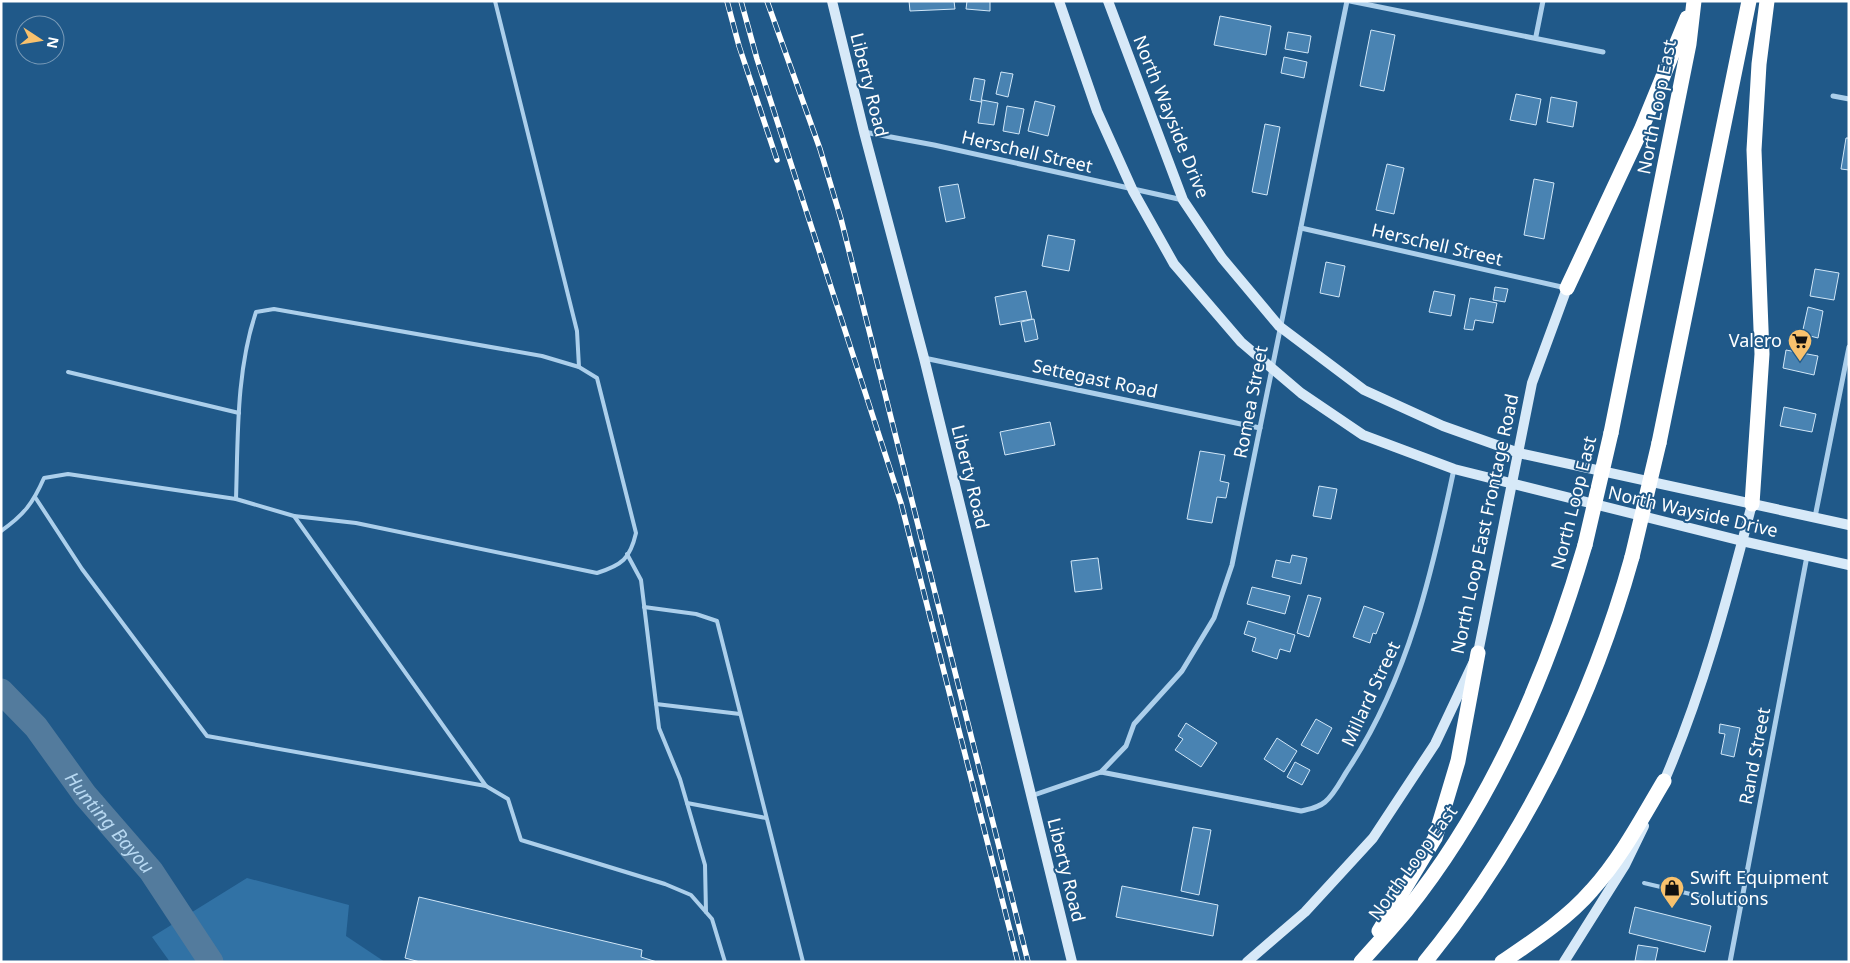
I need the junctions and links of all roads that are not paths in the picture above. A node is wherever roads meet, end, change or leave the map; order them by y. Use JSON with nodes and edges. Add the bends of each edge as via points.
{"nodes":[{"id":1,"x":495,"y":1,"type":"edge"},
{"id":2,"x":832,"y":1,"type":"edge"},
{"id":3,"x":1059,"y":1,"type":"edge"},
{"id":4,"x":1108,"y":1,"type":"edge"},
{"id":5,"x":1348,"y":1,"type":"edge"},
{"id":6,"x":1543,"y":1,"type":"edge"},
{"id":7,"x":1749,"y":1,"type":"edge"},
{"id":8,"x":1767,"y":1,"type":"edge"},
{"id":9,"x":1694,"y":2,"type":"edge"},
{"id":10,"x":1536,"y":36,"type":"junction"},
{"id":11,"x":1603,"y":52,"type":"dead end"},
{"id":12,"x":1833,"y":96,"type":"dead end"},
{"id":13,"x":1849,"y":99,"type":"edge"},
{"id":14,"x":864,"y":132,"type":"junction"},
{"id":15,"x":1133,"y":190,"type":"junction"},
{"id":16,"x":1183,"y":200,"type":"junction"},
{"id":17,"x":1301,"y":228,"type":"junction"},
{"id":18,"x":1566,"y":288,"type":"junction"},
{"id":19,"x":1279,"y":326,"type":"junction"},
{"id":20,"x":1849,"y":347,"type":"edge"},
{"id":21,"x":924,"y":358,"type":"junction"},
{"id":22,"x":579,"y":367,"type":"junction"},
{"id":23,"x":1273,"y":371,"type":"junction"},
{"id":24,"x":68,"y":372,"type":"dead end"},
{"id":25,"x":239,"y":413,"type":"junction"},
{"id":26,"x":1260,"y":428,"type":"junction"},
{"id":27,"x":1519,"y":453,"type":"junction"},
{"id":28,"x":1454,"y":469,"type":"junction"},
{"id":29,"x":1512,"y":484,"type":"junction"},
{"id":30,"x":35,"y":497,"type":"junction"},
{"id":31,"x":236,"y":499,"type":"junction"},
{"id":32,"x":1752,"y":504,"type":"junction"},
{"id":33,"x":294,"y":516,"type":"junction"},
{"id":34,"x":1815,"y":517,"type":"junction"},
{"id":35,"x":1849,"y":525,"type":"edge"},
{"id":36,"x":1,"y":531,"type":"edge"},
{"id":37,"x":1742,"y":541,"type":"junction"},
{"id":38,"x":627,"y":554,"type":"junction"},
{"id":39,"x":1807,"y":555,"type":"junction"},
{"id":40,"x":1849,"y":565,"type":"edge"},
{"id":41,"x":644,"y":607,"type":"junction"},
{"id":42,"x":1478,"y":653,"type":"junction"},
{"id":43,"x":656,"y":704,"type":"junction"},
{"id":44,"x":740,"y":714,"type":"junction"},
{"id":45,"x":1101,"y":772,"type":"junction"},
{"id":46,"x":1664,"y":781,"type":"junction"},
{"id":47,"x":486,"y":786,"type":"junction"},
{"id":48,"x":1031,"y":796,"type":"junction"},
{"id":49,"x":686,"y":803,"type":"junction"},
{"id":50,"x":766,"y":818,"type":"junction"},
{"id":51,"x":1644,"y":883,"type":"dead end"},
{"id":52,"x":1741,"y":906,"type":"junction"},
{"id":53,"x":706,"y":912,"type":"junction"},
{"id":54,"x":724,"y":962,"type":"edge"},
{"id":55,"x":803,"y":962,"type":"edge"},
{"id":56,"x":1072,"y":962,"type":"edge"},
{"id":57,"x":1247,"y":962,"type":"edge"},
{"id":58,"x":1360,"y":962,"type":"edge"},
{"id":59,"x":1425,"y":962,"type":"edge"},
{"id":60,"x":1502,"y":962,"type":"edge"},
{"id":61,"x":1564,"y":962,"type":"edge"},
{"id":62,"x":1730,"y":962,"type":"edge"}],
"edges":[{"from":1,"to":22,"type":"lane","via":[[577,331]]},
{"from":2,"to":14,"type":"main road","name":"Liberty Road"},
{"from":3,"to":15,"type":"main road","name":"North Wayside Drive","via":[[1096,111]]},
{"from":4,"to":16,"type":"main road","name":"North Wayside Drive"},
{"from":5,"to":10,"type":"street","via":[[1521,36]]},
{"from":5,"to":17,"type":"street","name":"Romea Street"},
{"from":6,"to":10,"type":"street"},
{"from":7,"to":59,"type":"highway","bridge":true,"via":[[1659,443],[1615,619],[1588,688],[1527,813],[1492,871]]},
{"from":8,"to":32,"type":"highway","via":[[1754,150],[1762,354]]},
{"from":9,"to":18,"type":"highway","via":[[1641,130]]},
{"from":9,"to":58,"type":"highway","name":"North Loop East","bridge":true,"via":[[1689,44],[1611,433],[1568,604],[1542,673],[1486,791],[1407,910]]},
{"from":10,"to":11,"type":"street"},
{"from":12,"to":13,"type":"street"},
{"from":14,"to":15,"type":"street","name":"Herschell Street"},
{"from":14,"to":21,"type":"main road","name":"Liberty Road"},
{"from":15,"to":16,"type":"street","name":"Herschell Street"},
{"from":15,"to":23,"type":"main road","name":"North Wayside Drive","via":[[1174,264],[1210,309]]},
{"from":16,"to":19,"type":"main road","name":"North Wayside Drive","via":[[1222,258]]},
{"from":17,"to":18,"type":"street","name":"Herschell Street"},
{"from":17,"to":19,"type":"street","name":"Romea Street"},
{"from":18,"to":27,"type":"main road","name":"North Loop East Frontage Road","via":[[1532,383]]},
{"from":19,"to":23,"type":"street","name":"Romea Street"},
{"from":19,"to":27,"type":"main road","name":"North Wayside Drive","via":[[1364,390],[1443,426]]},
{"from":20,"to":34,"type":"street"},
{"from":21,"to":26,"type":"street","name":"Settegast Road"},
{"from":21,"to":48,"type":"main road","name":"Liberty Road"},
{"from":22,"to":25,"type":"lane","via":[[542,356],[274,308],[256,312],[251,326]]},
{"from":22,"to":38,"type":"lane","via":[[597,378],[636,533]]},
{"from":23,"to":26,"type":"street","name":"Romea Street"},
{"from":23,"to":28,"type":"main road","name":"North Wayside Drive","via":[[1363,436]]},
{"from":24,"to":25,"type":"lane"},
{"from":25,"to":31,"type":"lane"},
{"from":26,"to":45,"type":"street","name":"Romea Street","via":[[1232,566],[1214,618],[1182,671],[1134,724],[1126,746]]},
{"from":27,"to":29,"type":"main road","name":"North Loop East Frontage Road"},
{"from":27,"to":32,"type":"main road","name":"North Wayside Drive"},
{"from":28,"to":29,"type":"main road","name":"North Wayside Drive"},
{"from":28,"to":45,"type":"street","name":"Millard Street","via":[[1429,582],[1408,652],[1367,740],[1327,801],[1316,808],[1301,811]]},
{"from":29,"to":37,"type":"main road","name":"North Wayside Drive"},
{"from":29,"to":42,"type":"main road","name":"North Loop East Frontage Road"},
{"from":30,"to":31,"type":"lane","via":[[44,478],[68,474]]},
{"from":30,"to":36,"type":"lane","via":[[21,518]]},
{"from":30,"to":47,"type":"lane","via":[[82,569],[206,736]]},
{"from":31,"to":33,"type":"lane"},
{"from":32,"to":34,"type":"main road","name":"North Wayside Drive"},
{"from":32,"to":37,"type":"main road"},
{"from":33,"to":38,"type":"lane","via":[[356,523],[597,573],[617,567]]},
{"from":33,"to":47,"type":"lane"},
{"from":34,"to":35,"type":"main road","name":"North Wayside Drive"},
{"from":37,"to":39,"type":"main road","name":"North Wayside Drive"},
{"from":37,"to":46,"type":"main road","via":[[1707,670]]},
{"from":38,"to":41,"type":"lane","via":[[641,580]]},
{"from":39,"to":40,"type":"main road","name":"North Wayside Drive"},
{"from":39,"to":52,"type":"street","name":"Rand Street"},
{"from":41,"to":43,"type":"lane"},
{"from":41,"to":44,"type":"lane","via":[[696,614],[717,622]]},
{"from":42,"to":57,"type":"main road","name":"North Loop East Frontage Road","via":[[1435,744],[1373,838],[1305,912]]},
{"from":42,"to":58,"type":"highway","via":[[1458,761],[1435,838]]},
{"from":43,"to":44,"type":"lane"},
{"from":43,"to":49,"type":"lane","via":[[659,728]]},
{"from":44,"to":50,"type":"lane"},
{"from":45,"to":48,"type":"street","name":"Millard Street"},
{"from":46,"to":60,"type":"highway","via":[[1629,840],[1592,891],[1544,933]]},
{"from":46,"to":61,"type":"main road","via":[[1625,865]]},
{"from":47,"to":53,"type":"lane","via":[[508,800],[520,840],[664,884],[691,895]]},
{"from":48,"to":56,"type":"main road","name":"Liberty Road"},
{"from":49,"to":50,"type":"lane"},
{"from":49,"to":53,"type":"lane","via":[[705,865]]},
{"from":50,"to":55,"type":"lane"},
{"from":51,"to":52,"type":"lane"},
{"from":52,"to":62,"type":"street","name":"Rand Street"},
{"from":53,"to":54,"type":"lane","via":[[712,919]]}]}
